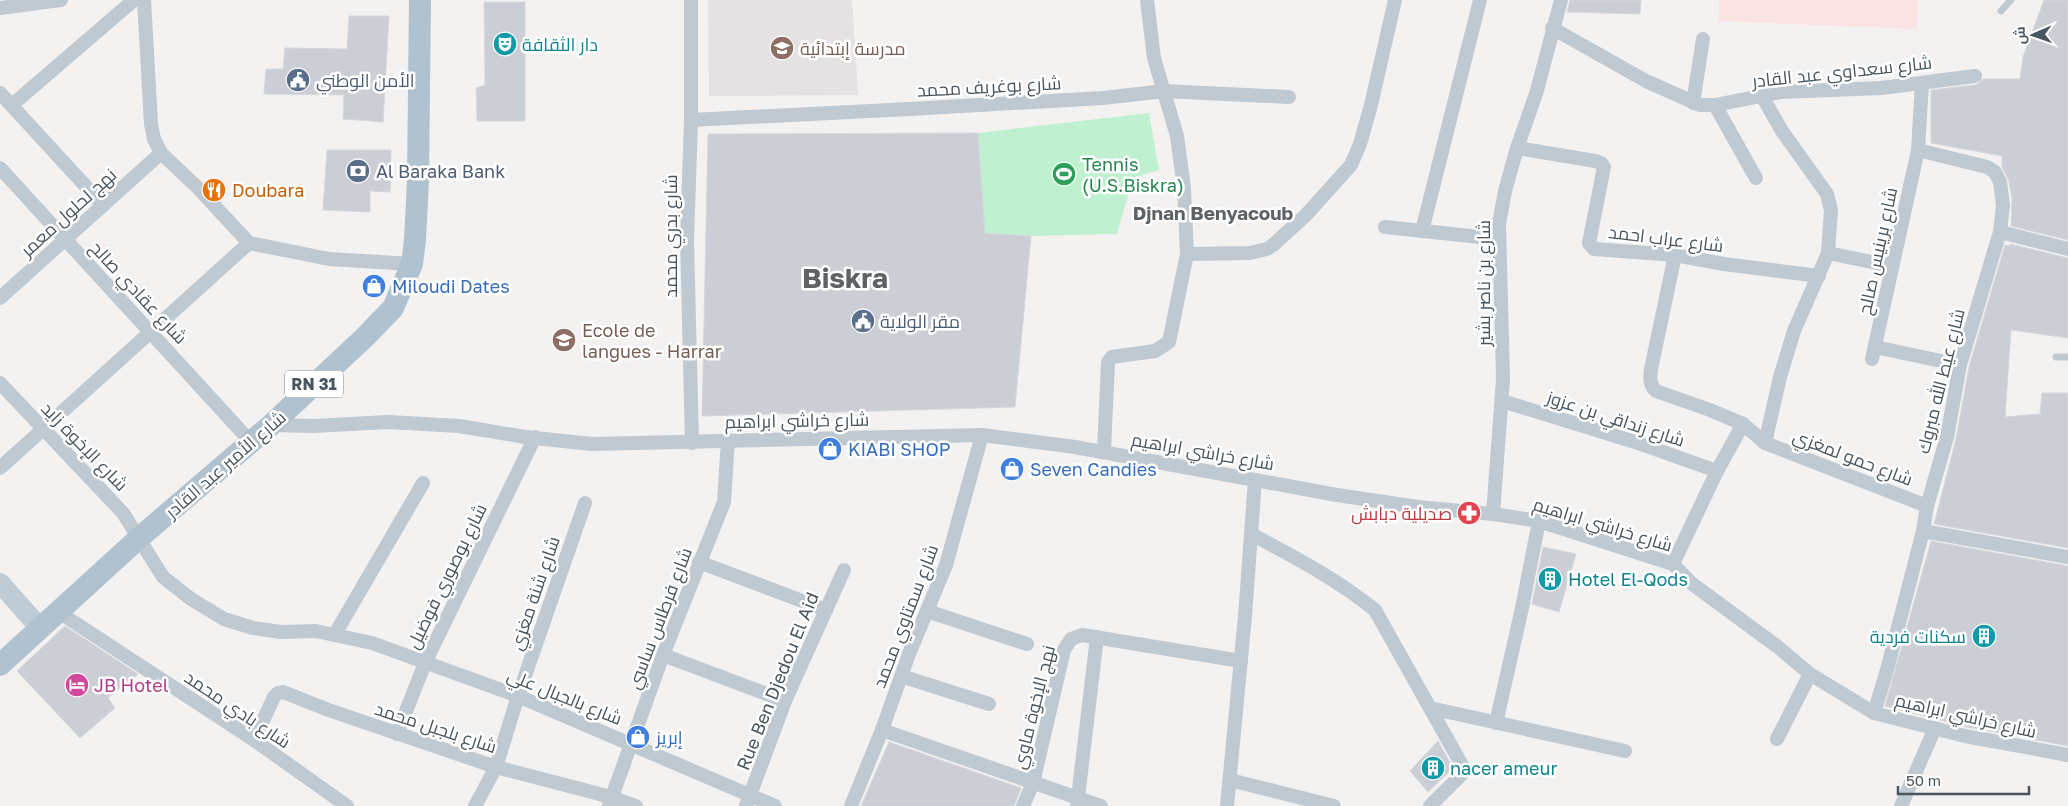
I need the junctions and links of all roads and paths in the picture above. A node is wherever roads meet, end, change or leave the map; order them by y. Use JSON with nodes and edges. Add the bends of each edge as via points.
{"nodes":[{"id":1,"x":61,"y":0,"type":"edge"},
{"id":2,"x":134,"y":0,"type":"edge"},
{"id":3,"x":144,"y":0,"type":"edge"},
{"id":4,"x":420,"y":0,"type":"edge"},
{"id":5,"x":691,"y":0,"type":"edge"},
{"id":6,"x":1147,"y":0,"type":"edge"},
{"id":7,"x":1395,"y":0,"type":"edge"},
{"id":8,"x":1480,"y":0,"type":"edge"},
{"id":9,"x":1561,"y":0,"type":"edge"},
{"id":10,"x":2011,"y":0,"type":"edge"},
{"id":11,"x":43,"y":1,"type":"edge"},
{"id":12,"x":0,"y":8,"type":"edge"},
{"id":13,"x":2001,"y":11,"type":"dead end"},
{"id":14,"x":1552,"y":28,"type":"junction"},
{"id":15,"x":1703,"y":39,"type":"dead end"},
{"id":16,"x":1975,"y":76,"type":"dead end"},
{"id":17,"x":1922,"y":83,"type":"junction"},
{"id":18,"x":1164,"y":91,"type":"junction"},
{"id":19,"x":0,"y":93,"type":"edge"},
{"id":20,"x":1762,"y":96,"type":"junction"},
{"id":21,"x":1289,"y":97,"type":"dead end"},
{"id":22,"x":1693,"y":103,"type":"junction"},
{"id":23,"x":12,"y":104,"type":"junction"},
{"id":24,"x":1714,"y":106,"type":"junction"},
{"id":25,"x":691,"y":120,"type":"junction"},
{"id":26,"x":1517,"y":148,"type":"junction"},
{"id":27,"x":1918,"y":150,"type":"junction"},
{"id":28,"x":161,"y":153,"type":"junction"},
{"id":29,"x":0,"y":168,"type":"edge"},
{"id":30,"x":1756,"y":178,"type":"dead end"},
{"id":31,"x":104,"y":205,"type":"junction"},
{"id":32,"x":1385,"y":227,"type":"dead end"},
{"id":33,"x":1422,"y":232,"type":"junction"},
{"id":34,"x":2000,"y":232,"type":"junction"},
{"id":35,"x":1499,"y":239,"type":"junction"},
{"id":36,"x":65,"y":240,"type":"junction"},
{"id":37,"x":249,"y":243,"type":"junction"},
{"id":38,"x":2068,"y":249,"type":"edge"},
{"id":39,"x":1828,"y":253,"type":"junction"},
{"id":40,"x":1187,"y":254,"type":"junction"},
{"id":41,"x":1675,"y":255,"type":"junction"},
{"id":42,"x":412,"y":264,"type":"junction"},
{"id":43,"x":1891,"y":266,"type":"junction"},
{"id":44,"x":1819,"y":276,"type":"junction"},
{"id":45,"x":0,"y":298,"type":"edge"},
{"id":46,"x":150,"y":332,"type":"junction"},
{"id":47,"x":2056,"y":357,"type":"dead end"},
{"id":48,"x":2068,"y":357,"type":"edge"},
{"id":49,"x":1960,"y":365,"type":"junction"},
{"id":50,"x":0,"y":383,"type":"edge"},
{"id":51,"x":1502,"y":401,"type":"junction"},
{"id":52,"x":1743,"y":424,"type":"junction"},
{"id":53,"x":271,"y":425,"type":"junction"},
{"id":54,"x":43,"y":430,"type":"junction"},
{"id":55,"x":982,"y":434,"type":"junction"},
{"id":56,"x":535,"y":437,"type":"junction"},
{"id":57,"x":728,"y":440,"type":"junction"},
{"id":58,"x":250,"y":441,"type":"junction"},
{"id":59,"x":692,"y":443,"type":"junction"},
{"id":60,"x":1765,"y":443,"type":"junction"},
{"id":61,"x":1104,"y":452,"type":"junction"},
{"id":62,"x":0,"y":468,"type":"edge"},
{"id":63,"x":1717,"y":471,"type":"junction"},
{"id":64,"x":1255,"y":480,"type":"junction"},
{"id":65,"x":423,"y":483,"type":"dead end"},
{"id":66,"x":585,"y":503,"type":"dead end"},
{"id":67,"x":1927,"y":506,"type":"junction"},
{"id":68,"x":1493,"y":514,"type":"junction"},
{"id":69,"x":1539,"y":520,"type":"junction"},
{"id":70,"x":1923,"y":531,"type":"junction"},
{"id":71,"x":1251,"y":534,"type":"junction"},
{"id":72,"x":139,"y":538,"type":"junction"},
{"id":73,"x":2068,"y":556,"type":"edge"},
{"id":74,"x":700,"y":562,"type":"junction"},
{"id":75,"x":1673,"y":564,"type":"junction"},
{"id":76,"x":844,"y":570,"type":"dead end"},
{"id":77,"x":0,"y":584,"type":"edge"},
{"id":78,"x":826,"y":610,"type":"junction"},
{"id":79,"x":57,"y":611,"type":"junction"},
{"id":80,"x":926,"y":611,"type":"junction"},
{"id":81,"x":40,"y":628,"type":"junction"},
{"id":82,"x":335,"y":634,"type":"junction"},
{"id":83,"x":1097,"y":637,"type":"junction"},
{"id":84,"x":1027,"y":644,"type":"dead end"},
{"id":85,"x":663,"y":655,"type":"junction"},
{"id":86,"x":5,"y":658,"type":"edge"},
{"id":87,"x":1241,"y":661,"type":"junction"},
{"id":88,"x":425,"y":663,"type":"junction"},
{"id":89,"x":1810,"y":674,"type":"junction"},
{"id":90,"x":901,"y":676,"type":"junction"},
{"id":91,"x":518,"y":696,"type":"junction"},
{"id":92,"x":786,"y":701,"type":"junction"},
{"id":93,"x":989,"y":704,"type":"dead end"},
{"id":94,"x":1430,"y":708,"type":"junction"},
{"id":95,"x":1874,"y":713,"type":"junction"},
{"id":96,"x":1496,"y":723,"type":"junction"},
{"id":97,"x":1935,"y":728,"type":"junction"},
{"id":98,"x":882,"y":730,"type":"junction"},
{"id":99,"x":397,"y":734,"type":"junction"},
{"id":100,"x":1776,"y":739,"type":"dead end"},
{"id":101,"x":254,"y":740,"type":"junction"},
{"id":102,"x":631,"y":744,"type":"junction"},
{"id":103,"x":1624,"y":750,"type":"dead end"},
{"id":104,"x":2068,"y":755,"type":"edge"},
{"id":105,"x":496,"y":767,"type":"junction"},
{"id":106,"x":1230,"y":780,"type":"junction"},
{"id":107,"x":1033,"y":783,"type":"junction"},
{"id":108,"x":610,"y":801,"type":"edge"},
{"id":109,"x":748,"y":801,"type":"edge"},
{"id":110,"x":1078,"y":802,"type":"edge"},
{"id":111,"x":347,"y":806,"type":"edge"},
{"id":112,"x":475,"y":806,"type":"edge"},
{"id":113,"x":636,"y":806,"type":"edge"},
{"id":114,"x":775,"y":806,"type":"edge"},
{"id":115,"x":851,"y":806,"type":"edge"},
{"id":116,"x":1024,"y":806,"type":"edge"},
{"id":117,"x":1101,"y":806,"type":"edge"},
{"id":118,"x":1227,"y":806,"type":"edge"},
{"id":119,"x":1334,"y":806,"type":"edge"},
{"id":120,"x":1430,"y":806,"type":"edge"},
{"id":121,"x":1901,"y":806,"type":"edge"}],
"edges":[{"from":1,"to":11,"type":"street"},
{"from":2,"to":23,"type":"street"},
{"from":3,"to":28,"type":"street","via":[[151,124]]},
{"from":4,"to":42,"type":"main road","name":"شارع الأمير عبد القادر","number":"RN 31","via":[[418,181]]},
{"from":5,"to":25,"type":"street","name":"شارع بدري محمد"},
{"from":6,"to":18,"type":"street","via":[[1154,58]]},
{"from":7,"to":40,"type":"street","via":[[1371,104],[1351,165],[1306,215],[1267,249],[1250,253]]},
{"from":8,"to":33,"type":"street"},
{"from":9,"to":14,"type":"street","name":"شارع بن ناصر بشير"},
{"from":10,"to":13,"type":"lane"},
{"from":11,"to":12,"type":"street"},
{"from":14,"to":22,"type":"street","name":"شارع سعداوي عبد القادر","via":[[1646,81]]},
{"from":14,"to":26,"type":"street","name":"شارع بن ناصر بشير","via":[[1536,94]]},
{"from":15,"to":22,"type":"street"},
{"from":16,"to":17,"type":"street","name":"شارع سعداوي عبد القادر"},
{"from":17,"to":20,"type":"street","name":"شارع سعداوي عبد القادر"},
{"from":17,"to":27,"type":"street"},
{"from":18,"to":21,"type":"street","name":"شارع بوغريف محمد"},
{"from":18,"to":25,"type":"street","name":"شارع بوغريف محمد","via":[[1103,98]]},
{"from":18,"to":40,"type":"street","via":[[1177,136],[1184,188]]},
{"from":19,"to":23,"type":"street"},
{"from":20,"to":24,"type":"street","name":"شارع سعداوي عبد القادر"},
{"from":20,"to":39,"type":"street","via":[[1782,131],[1827,194],[1831,210]]},
{"from":22,"to":24,"type":"street","name":"شارع سعداوي عبد القادر"},
{"from":23,"to":31,"type":"street"},
{"from":24,"to":30,"type":"street"},
{"from":25,"to":59,"type":"street","name":"شارع بدري محمد","via":[[687,240]]},
{"from":26,"to":35,"type":"street","name":"شارع بن ناصر بشير","via":[[1505,191]]},
{"from":26,"to":41,"type":"street","name":"شارع عراب احمد","via":[[1601,163],[1604,167],[1589,243],[1594,249]]},
{"from":27,"to":34,"type":"street","name":"شارع عيط الله مبروك","via":[[1987,167],[1995,172],[2000,182],[2003,205]]},
{"from":27,"to":43,"type":"street","name":"شارع برينيس صالح"},
{"from":28,"to":31,"type":"street","name":"نهج لحلول معمر"},
{"from":28,"to":37,"type":"street"},
{"from":29,"to":36,"type":"street","name":"شارع عقادي صالح"},
{"from":31,"to":36,"type":"street","name":"نهج لحلول معمر"},
{"from":32,"to":33,"type":"street"},
{"from":33,"to":35,"type":"street"},
{"from":34,"to":38,"type":"street"},
{"from":34,"to":49,"type":"street","name":"شارع عيط الله مبروك"},
{"from":35,"to":51,"type":"street","name":"شارع بن ناصر بشير","via":[[1504,278]]},
{"from":36,"to":45,"type":"street","name":"نهج لحلول معمر"},
{"from":36,"to":46,"type":"street","name":"شارع عقادي صالح"},
{"from":37,"to":42,"type":"street","via":[[329,259]]},
{"from":37,"to":46,"type":"street"},
{"from":39,"to":43,"type":"street"},
{"from":39,"to":44,"type":"street"},
{"from":40,"to":61,"type":"street","via":[[1169,342],[1155,351],[1112,357],[1108,362]]},
{"from":41,"to":44,"type":"street","name":"شارع عراب احمد"},
{"from":41,"to":52,"type":"street","name":"شارع حمو لمغزي","via":[[1651,369],[1652,387]]},
{"from":42,"to":53,"type":"main road","name":"شارع الأمير عبد القادر","number":"RN 31","via":[[393,308]]},
{"from":43,"to":49,"type":"street","name":"شارع برينيس صالح","via":[[1874,353]]},
{"from":44,"to":60,"type":"street","via":[[1794,331]]},
{"from":46,"to":54,"type":"street"},
{"from":46,"to":58,"type":"street","name":"شارع عقادي صالح"},
{"from":47,"to":48,"type":"lane"},
{"from":49,"to":67,"type":"street","name":"شارع عيط الله مبروك","via":[[1947,436]]},
{"from":50,"to":54,"type":"street","name":"شارع الإخوة زايد"},
{"from":51,"to":63,"type":"street","name":"شارع زنداقي بن عزوز"},
{"from":51,"to":68,"type":"street","name":"شارع بن ناصر بشير"},
{"from":52,"to":60,"type":"street","name":"شارع حمو لمغزي"},
{"from":52,"to":63,"type":"street"},
{"from":53,"to":56,"type":"street","name":"شارع خراشي ابراهيم","via":[[388,422],[459,426]]},
{"from":53,"to":58,"type":"main road","name":"شارع الأمير عبد القادر","number":"RN 31"},
{"from":54,"to":62,"type":"street"},
{"from":54,"to":72,"type":"street","name":"شارع الإخوة زايد","via":[[123,513]]},
{"from":55,"to":57,"type":"street","name":"شارع خراشي ابراهيم"},
{"from":55,"to":61,"type":"street","name":"شارع خراشي ابراهيم"},
{"from":55,"to":80,"type":"street","name":"شارع سمتاوي محمد","via":[[946,565]]},
{"from":56,"to":59,"type":"street","name":"شارع خراشي ابراهيم","via":[[592,444]]},
{"from":56,"to":88,"type":"street","name":"شارع بوصوري فوضيل"},
{"from":57,"to":59,"type":"street","name":"شارع خراشي ابراهيم"},
{"from":57,"to":74,"type":"street","name":"شارع فرطاس ساسي","via":[[724,502]]},
{"from":58,"to":72,"type":"main road","name":"شارع الأمير عبد القادر","number":"RN 31"},
{"from":60,"to":67,"type":"street","name":"شارع حمو لمغزي"},
{"from":61,"to":64,"type":"street","name":"شارع خراشي ابراهيم"},
{"from":63,"to":75,"type":"street"},
{"from":64,"to":68,"type":"street","name":"شارع خراشي ابراهيم","via":[[1418,507]]},
{"from":64,"to":71,"type":"street"},
{"from":65,"to":82,"type":"street"},
{"from":66,"to":91,"type":"street","name":"شارع شنة مغزي"},
{"from":67,"to":70,"type":"street","name":"شارع عيط الله مبروك"},
{"from":68,"to":69,"type":"street","name":"شارع خراشي ابراهيم"},
{"from":69,"to":75,"type":"street","name":"شارع خراشي ابراهيم"},
{"from":69,"to":96,"type":"street"},
{"from":70,"to":73,"type":"street"},
{"from":70,"to":95,"type":"street","name":"شارع عيط الله مبروك"},
{"from":71,"to":87,"type":"street"},
{"from":71,"to":94,"type":"street","via":[[1327,576],[1375,610]]},
{"from":72,"to":79,"type":"main road","name":"شارع الأمير عبد القادر","number":"RN 31"},
{"from":72,"to":82,"type":"street","name":"شارع الإخوة زايد","via":[[163,577],[224,619],[281,632]]},
{"from":74,"to":78,"type":"street"},
{"from":74,"to":85,"type":"street","name":"شارع فرطاس ساسي"},
{"from":75,"to":89,"type":"street","name":"شارع خراشي ابراهيم","via":[[1691,583]]},
{"from":76,"to":78,"type":"street","name":"Rue Ben Djedou El Aid"},
{"from":77,"to":81,"type":"main road"},
{"from":78,"to":92,"type":"street","name":"Rue Ben Djedou El Aid"},
{"from":79,"to":81,"type":"main road","name":"شارع الأمير عبد القادر","number":"RN 31"},
{"from":79,"to":101,"type":"street","name":"شارع بادي محمد"},
{"from":80,"to":84,"type":"street"},
{"from":80,"to":90,"type":"street","name":"شارع سمتاوي محمد"},
{"from":81,"to":86,"type":"main road","name":"شارع الأمير عبد القادر","number":"RN 31"},
{"from":82,"to":88,"type":"street","name":"شارع بالجبال علي","via":[[372,642]]},
{"from":83,"to":87,"type":"street","name":"نهج الإخوة ماوي"},
{"from":83,"to":107,"type":"street","name":"نهج الإخوة ماوي","via":[[1082,634],[1067,643]]},
{"from":83,"to":110,"type":"street"},
{"from":85,"to":92,"type":"street"},
{"from":85,"to":102,"type":"street","name":"شارع فرطاس ساسي"},
{"from":87,"to":106,"type":"street"},
{"from":88,"to":91,"type":"street","name":"شارع بالجبال علي"},
{"from":88,"to":99,"type":"street","name":"شارع بوصوري فوضيل"},
{"from":89,"to":95,"type":"street","name":"شارع خراشي ابراهيم"},
{"from":89,"to":100,"type":"street"},
{"from":90,"to":93,"type":"street"},
{"from":90,"to":98,"type":"street","name":"شارع سمتاوي محمد"},
{"from":91,"to":102,"type":"street","name":"شارع بالجبال علي"},
{"from":91,"to":105,"type":"street","name":"شارع شنة مغزي"},
{"from":92,"to":109,"type":"street","name":"Rue Ben Djedou El Aid"},
{"from":94,"to":96,"type":"street"},
{"from":94,"to":120,"type":"street","via":[[1463,771]]},
{"from":95,"to":97,"type":"street","name":"شارع خراشي ابراهيم"},
{"from":96,"to":103,"type":"street"},
{"from":97,"to":104,"type":"street","name":"شارع خراشي ابراهيم","via":[[2011,746]]},
{"from":97,"to":121,"type":"street"},
{"from":98,"to":107,"type":"street"},
{"from":98,"to":115,"type":"street","name":"شارع سمتاوي محمد"},
{"from":99,"to":101,"type":"street","name":"شارع بلجبل محمد","via":[[283,692],[274,698]]},
{"from":99,"to":105,"type":"street","name":"شارع بلجبل محمد"},
{"from":101,"to":111,"type":"street","name":"شارع بادي محمد"},
{"from":102,"to":108,"type":"street","name":"شارع فرطاس ساسي"},
{"from":102,"to":109,"type":"street","name":"شارع بالجبال علي"},
{"from":105,"to":108,"type":"street","name":"شارع بلجبل محمد"},
{"from":105,"to":112,"type":"street","name":"شارع شنة مغزي"},
{"from":106,"to":118,"type":"street"},
{"from":106,"to":119,"type":"street"},
{"from":107,"to":110,"type":"street"},
{"from":107,"to":116,"type":"street","name":"نهج الإخوة ماوي"},
{"from":108,"to":113,"type":"street","name":"شارع بلجبل محمد"},
{"from":109,"to":114,"type":"street","name":"شارع بالجبال علي"},
{"from":110,"to":117,"type":"street"}]}
